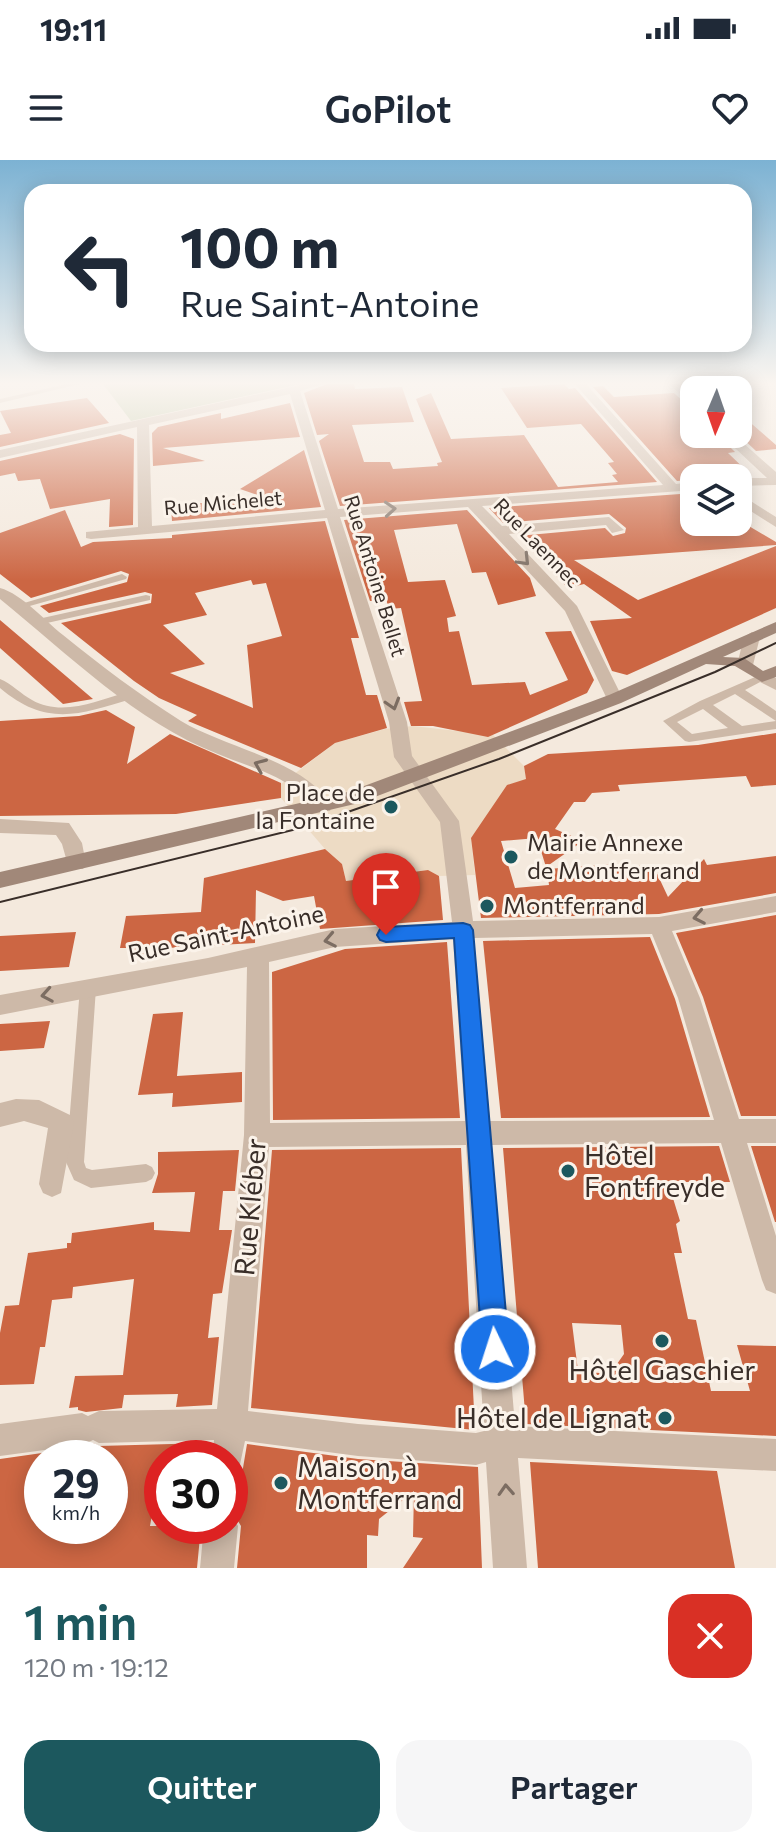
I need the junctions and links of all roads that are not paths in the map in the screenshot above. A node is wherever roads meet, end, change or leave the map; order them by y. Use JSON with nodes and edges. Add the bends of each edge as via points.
{"nodes":[{"id":1,"x":20,"y":450,"type":"edge"},
{"id":2,"x":143,"y":450,"type":"edge"},
{"id":3,"x":314,"y":450,"type":"edge"},
{"id":4,"x":639,"y":450,"type":"edge"},
{"id":5,"x":743,"y":450,"type":"edge"},
{"id":6,"x":0,"y":454,"type":"edge"},
{"id":7,"x":776,"y":480,"type":"edge"},
{"id":8,"x":752,"y":481,"type":"edge"},
{"id":9,"x":680,"y":487,"type":"edge"},
{"id":10,"x":673,"y":488,"type":"junction"},
{"id":11,"x":471,"y":502,"type":"junction"},
{"id":12,"x":752,"y":507,"type":"edge"},
{"id":13,"x":335,"y":513,"type":"junction"},
{"id":14,"x":776,"y":523,"type":"edge"},
{"id":15,"x":145,"y":530,"type":"junction"},
{"id":16,"x":617,"y":530,"type":"dead end"},
{"id":17,"x":496,"y":531,"type":"junction"},
{"id":18,"x":91,"y":535,"type":"dead end"},
{"id":19,"x":122,"y":577,"type":"dead end"},
{"id":20,"x":6,"y":598,"type":"edge"},
{"id":21,"x":146,"y":598,"type":"dead end"},
{"id":22,"x":38,"y":622,"type":"junction"},
{"id":23,"x":776,"y":627,"type":"edge"},
{"id":24,"x":752,"y":637,"type":"junction"},
{"id":25,"x":696,"y":665,"type":"junction"},
{"id":26,"x":745,"y":665,"type":"junction"},
{"id":27,"x":771,"y":678,"type":"edge"},
{"id":28,"x":0,"y":682,"type":"edge"},
{"id":29,"x":736,"y":689,"type":"junction"},
{"id":30,"x":6,"y":694,"type":"edge"},
{"id":31,"x":127,"y":696,"type":"junction"},
{"id":32,"x":615,"y":699,"type":"junction"},
{"id":33,"x":704,"y":704,"type":"junction"},
{"id":34,"x":776,"y":717,"type":"edge"},
{"id":35,"x":776,"y":725,"type":"edge"},
{"id":36,"x":740,"y":731,"type":"junction"},
{"id":37,"x":414,"y":774,"type":"junction"},
{"id":38,"x":315,"y":803,"type":"junction"},
{"id":39,"x":0,"y":826,"type":"edge"},
{"id":40,"x":76,"y":864,"type":"junction"},
{"id":41,"x":0,"y":880,"type":"edge"},
{"id":42,"x":776,"y":904,"type":"edge"},
{"id":43,"x":659,"y":925,"type":"junction"},
{"id":44,"x":463,"y":930,"type":"junction"},
{"id":45,"x":258,"y":956,"type":"junction"},
{"id":46,"x":88,"y":988,"type":"junction"},
{"id":47,"x":0,"y":1005,"type":"edge"},
{"id":48,"x":0,"y":1115,"type":"edge"},
{"id":49,"x":478,"y":1131,"type":"junction"},
{"id":50,"x":776,"y":1131,"type":"edge"},
{"id":51,"x":731,"y":1132,"type":"junction"},
{"id":52,"x":257,"y":1135,"type":"junction"},
{"id":53,"x":146,"y":1173,"type":"dead end"},
{"id":54,"x":52,"y":1184,"type":"dead end"},
{"id":55,"x":776,"y":1280,"type":"edge"},
{"id":56,"x":231,"y":1424,"type":"junction"},
{"id":57,"x":0,"y":1440,"type":"edge"},
{"id":58,"x":230,"y":1440,"type":"edge"},
{"id":59,"x":503,"y":1442,"type":"junction"},
{"id":60,"x":776,"y":1455,"type":"edge"},
{"id":61,"x":219,"y":1544,"type":"edge"},
{"id":62,"x":217,"y":1568,"type":"edge"},
{"id":63,"x":510,"y":1568,"type":"edge"}],
"edges":[{"from":1,"to":6,"type":"street"},
{"from":2,"to":15,"type":"street"},
{"from":3,"to":13,"type":"street","name":"Rue Antoine Bellet"},
{"from":4,"to":10,"type":"street"},
{"from":5,"to":7,"type":"street"},
{"from":7,"to":8,"type":"street"},
{"from":9,"to":10,"type":"street","name":"Rue Michelet"},
{"from":10,"to":11,"type":"street","name":"Rue Michelet"},
{"from":13,"to":11,"type":"street","name":"Rue Michelet","one_way":true},
{"from":11,"to":17,"type":"street","name":"Rue Laennec"},
{"from":12,"to":14,"type":"street"},
{"from":13,"to":15,"type":"street","name":"Rue Michelet"},
{"from":13,"to":37,"type":"street","name":"Rue Antoine Bellet","one_way":true,"via":[[400,727],[403,757]]},
{"from":15,"to":18,"type":"street","name":"Rue Michelet"},
{"from":16,"to":17,"type":"street","via":[[609,521]]},
{"from":17,"to":32,"type":"street","name":"Rue Laennec","one_way":true,"via":[[572,609]]},
{"from":19,"to":20,"type":"lane"},
{"from":20,"to":22,"type":"street"},
{"from":21,"to":22,"type":"lane"},
{"from":22,"to":31,"type":"street"},
{"from":23,"to":24,"type":"main road"},
{"from":24,"to":25,"type":"main road"},
{"from":24,"to":26,"type":"street"},
{"from":25,"to":26,"type":"main road","via":[[724,660]]},
{"from":25,"to":32,"type":"main road"},
{"from":26,"to":27,"type":"main road"},
{"from":27,"to":29,"type":"lane"},
{"from":28,"to":30,"type":"lane"},
{"from":29,"to":33,"type":"lane"},
{"from":29,"to":34,"type":"lane"},
{"from":30,"to":31,"type":"lane","via":[[51,713]]},
{"from":38,"to":31,"type":"street","one_way":true,"via":[[299,781],[208,743]]},
{"from":32,"to":37,"type":"main road"},
{"from":33,"to":36,"type":"lane"},
{"from":33,"to":36,"type":"lane","via":[[669,721],[689,738]]},
{"from":35,"to":36,"type":"lane"},
{"from":37,"to":38,"type":"main road","via":[[392,785]]},
{"from":37,"to":44,"type":"street","via":[[449,821]]},
{"from":38,"to":40,"type":"main road","via":[[277,817]]},
{"from":39,"to":40,"type":"street","via":[[62,828]]},
{"from":40,"to":41,"type":"main road"},
{"from":42,"to":43,"type":"street","name":"Rue Saint-Antoine","one_way":true},
{"from":43,"to":44,"type":"street","name":"Rue Saint-Antoine"},
{"from":43,"to":51,"type":"street","via":[[689,998]]},
{"from":44,"to":45,"type":"street","name":"Rue Saint-Antoine","one_way":true,"via":[[335,938]]},
{"from":44,"to":49,"type":"street"},
{"from":45,"to":46,"type":"street","name":"Rue Saint-Antoine"},
{"from":45,"to":52,"type":"street","name":"Rue Kléber"},
{"from":46,"to":47,"type":"street","name":"Rue Saint-Antoine","one_way":true},
{"from":46,"to":53,"type":"lane","via":[[75,1162],[80,1174],[91,1179]]},
{"from":48,"to":54,"type":"street","via":[[44,1110],[61,1123]]},
{"from":49,"to":51,"type":"street"},
{"from":49,"to":52,"type":"street"},
{"from":49,"to":59,"type":"street"},
{"from":50,"to":51,"type":"street"},
{"from":51,"to":55,"type":"street"},
{"from":52,"to":56,"type":"street","name":"Rue Kléber"},
{"from":56,"to":57,"type":"street","via":[[91,1428]]},
{"from":56,"to":58,"type":"street","name":"Rue Kléber"},
{"from":56,"to":59,"type":"street","via":[[476,1449]]},
{"from":59,"to":60,"type":"street"},
{"from":63,"to":59,"type":"street","one_way":true},
{"from":61,"to":62,"type":"street"}]}
